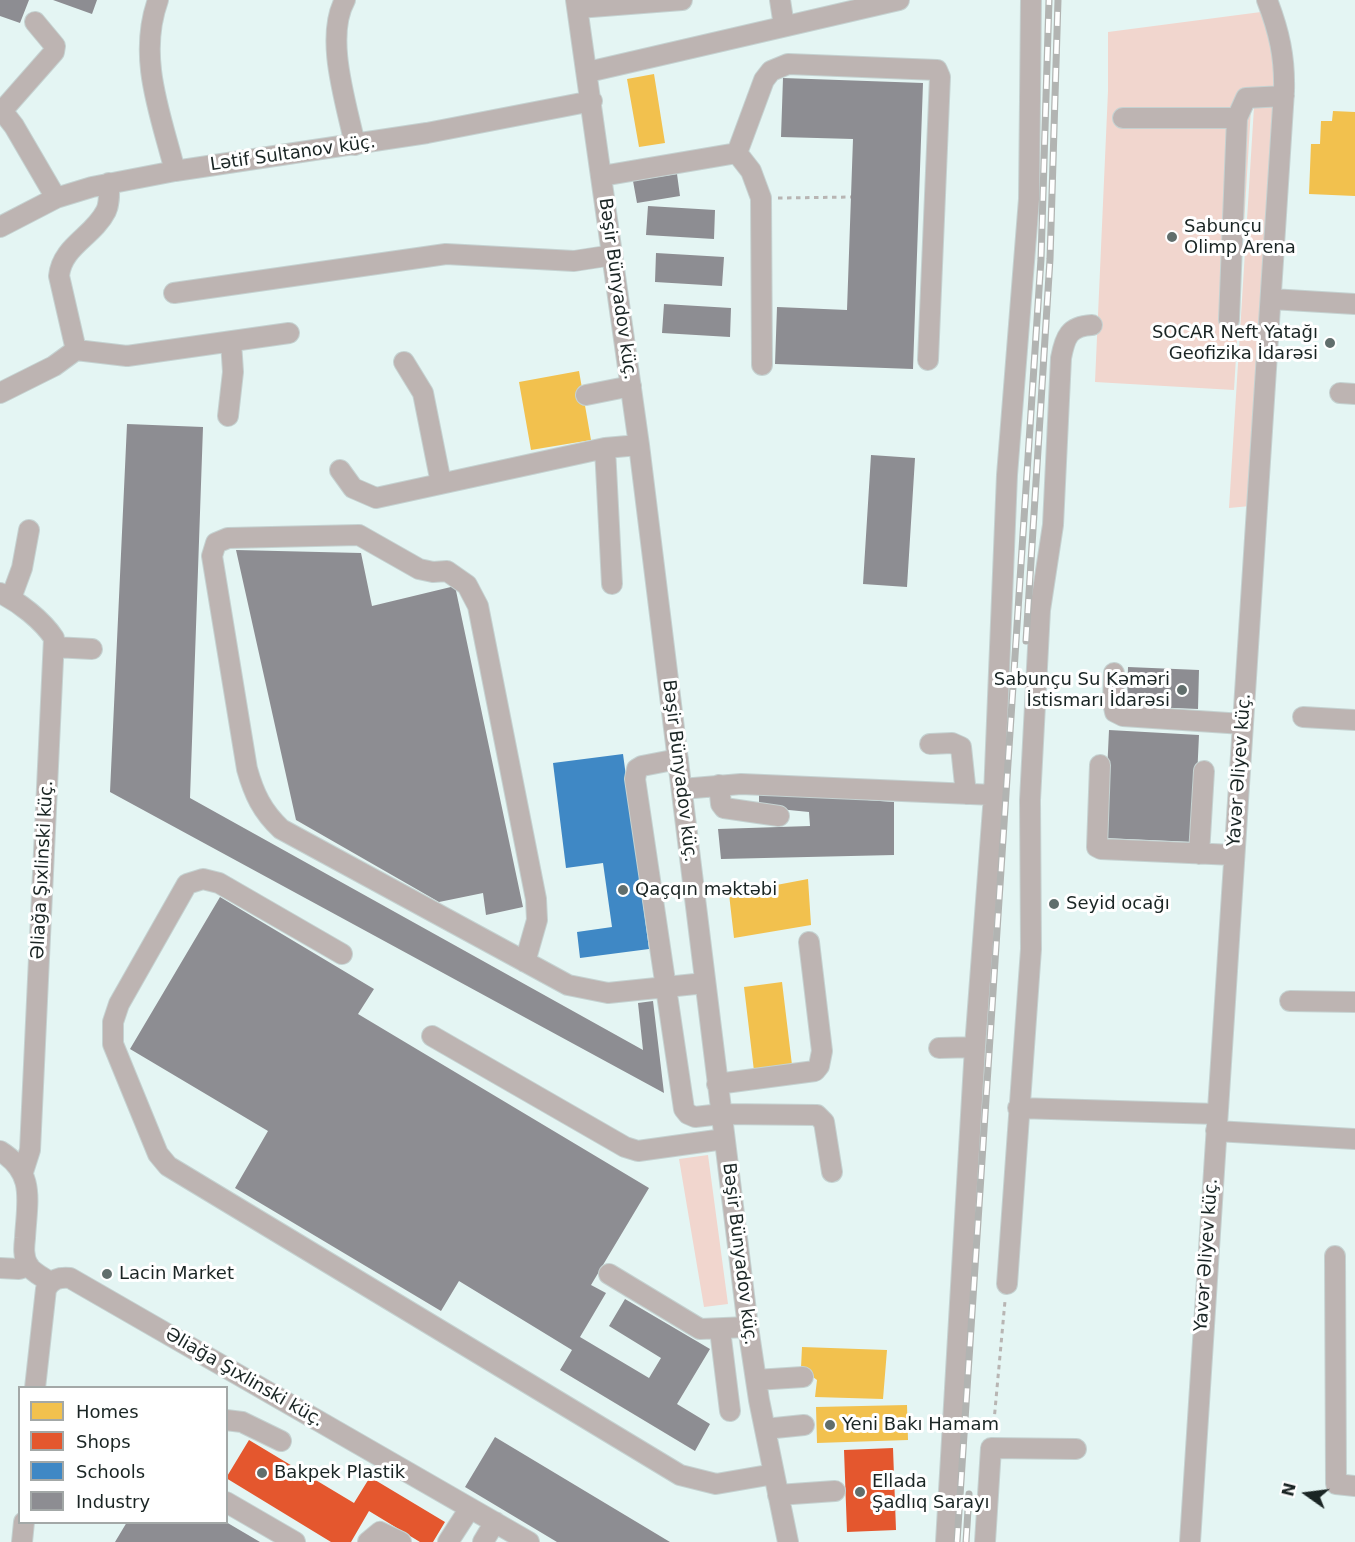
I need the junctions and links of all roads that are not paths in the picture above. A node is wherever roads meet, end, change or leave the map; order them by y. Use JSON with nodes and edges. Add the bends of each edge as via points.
{"nodes":[{"id":1,"x":158,"y":0,"type":"edge"},
{"id":2,"x":345,"y":0,"type":"edge"},
{"id":3,"x":682,"y":0,"type":"edge"},
{"id":4,"x":780,"y":0,"type":"edge"},
{"id":5,"x":899,"y":0,"type":"edge"},
{"id":6,"x":1031,"y":0,"type":"edge"},
{"id":7,"x":1267,"y":0,"type":"edge"},
{"id":8,"x":577,"y":4,"type":"edge"},
{"id":9,"x":35,"y":22,"type":"dead end"},
{"id":10,"x":784,"y":26,"type":"junction"},
{"id":11,"x":588,"y":72,"type":"junction"},
{"id":12,"x":1284,"y":96,"type":"junction"},
{"id":13,"x":592,"y":101,"type":"junction"},
{"id":14,"x":1,"y":110,"type":"edge"},
{"id":15,"x":1123,"y":118,"type":"dead end"},
{"id":16,"x":1238,"y":118,"type":"junction"},
{"id":17,"x":355,"y":145,"type":"junction"},
{"id":18,"x":737,"y":153,"type":"junction"},
{"id":19,"x":175,"y":171,"type":"junction"},
{"id":20,"x":602,"y":176,"type":"junction"},
{"id":21,"x":109,"y":183,"type":"junction"},
{"id":22,"x":56,"y":198,"type":"junction"},
{"id":23,"x":0,"y":227,"type":"edge"},
{"id":24,"x":613,"y":255,"type":"junction"},
{"id":25,"x":174,"y":293,"type":"dead end"},
{"id":26,"x":1271,"y":298,"type":"junction"},
{"id":27,"x":1355,"y":304,"type":"edge"},
{"id":28,"x":1229,"y":320,"type":"dead end"},
{"id":29,"x":1092,"y":325,"type":"dead end"},
{"id":30,"x":289,"y":333,"type":"dead end"},
{"id":31,"x":231,"y":342,"type":"junction"},
{"id":32,"x":76,"y":350,"type":"junction"},
{"id":33,"x":928,"y":360,"type":"dead end"},
{"id":34,"x":404,"y":362,"type":"dead end"},
{"id":35,"x":762,"y":365,"type":"dead end"},
{"id":36,"x":631,"y":386,"type":"junction"},
{"id":37,"x":0,"y":393,"type":"edge"},
{"id":38,"x":586,"y":395,"type":"dead end"},
{"id":39,"x":228,"y":416,"type":"dead end"},
{"id":40,"x":639,"y":445,"type":"junction"},
{"id":41,"x":604,"y":448,"type":"junction"},
{"id":42,"x":340,"y":470,"type":"dead end"},
{"id":43,"x":441,"y":483,"type":"junction"},
{"id":44,"x":29,"y":530,"type":"dead end"},
{"id":45,"x":612,"y":584,"type":"dead end"},
{"id":46,"x":6,"y":595,"type":"edge"},
{"id":47,"x":54,"y":647,"type":"junction"},
{"id":48,"x":92,"y":649,"type":"dead end"},
{"id":49,"x":1114,"y":673,"type":"dead end"},
{"id":50,"x":1303,"y":717,"type":"dead end"},
{"id":51,"x":1355,"y":720,"type":"edge"},
{"id":52,"x":1243,"y":724,"type":"junction"},
{"id":53,"x":930,"y":744,"type":"dead end"},
{"id":54,"x":678,"y":759,"type":"junction"},
{"id":55,"x":1100,"y":765,"type":"dead end"},
{"id":56,"x":1204,"y":771,"type":"dead end"},
{"id":57,"x":719,"y":785,"type":"junction"},
{"id":58,"x":682,"y":789,"type":"junction"},
{"id":59,"x":966,"y":794,"type":"junction"},
{"id":60,"x":994,"y":795,"type":"junction"},
{"id":61,"x":779,"y":816,"type":"dead end"},
{"id":62,"x":1199,"y":854,"type":"junction"},
{"id":63,"x":1234,"y":855,"type":"junction"},
{"id":64,"x":809,"y":942,"type":"dead end"},
{"id":65,"x":342,"y":954,"type":"dead end"},
{"id":66,"x":525,"y":962,"type":"junction"},
{"id":67,"x":705,"y":983,"type":"junction"},
{"id":68,"x":664,"y":987,"type":"junction"},
{"id":69,"x":1290,"y":1001,"type":"dead end"},
{"id":70,"x":1355,"y":1002,"type":"edge"},
{"id":71,"x":432,"y":1036,"type":"dead end"},
{"id":72,"x":975,"y":1047,"type":"junction"},
{"id":73,"x":939,"y":1048,"type":"dead end"},
{"id":74,"x":717,"y":1084,"type":"junction"},
{"id":75,"x":1018,"y":1108,"type":"junction"},
{"id":76,"x":721,"y":1114,"type":"junction"},
{"id":77,"x":1216,"y":1123,"type":"junction"},
{"id":78,"x":724,"y":1139,"type":"junction"},
{"id":79,"x":1355,"y":1139,"type":"edge"},
{"id":80,"x":0,"y":1151,"type":"edge"},
{"id":81,"x":23,"y":1172,"type":"junction"},
{"id":82,"x":832,"y":1172,"type":"dead end"},
{"id":83,"x":1335,"y":1256,"type":"dead end"},
{"id":84,"x":29,"y":1266,"type":"junction"},
{"id":85,"x":0,"y":1268,"type":"edge"},
{"id":86,"x":609,"y":1274,"type":"dead end"},
{"id":87,"x":50,"y":1282,"type":"junction"},
{"id":88,"x":1007,"y":1284,"type":"road end"},
{"id":89,"x":748,"y":1328,"type":"junction"},
{"id":90,"x":720,"y":1330,"type":"junction"},
{"id":91,"x":803,"y":1377,"type":"dead end"},
{"id":92,"x":756,"y":1380,"type":"junction"},
{"id":93,"x":35,"y":1386,"type":"edge"},
{"id":94,"x":730,"y":1411,"type":"dead end"},
{"id":95,"x":228,"y":1420,"type":"edge"},
{"id":96,"x":804,"y":1425,"type":"dead end"},
{"id":97,"x":765,"y":1429,"type":"junction"},
{"id":98,"x":281,"y":1441,"type":"dead end"},
{"id":99,"x":1076,"y":1449,"type":"dead end"},
{"id":100,"x":774,"y":1474,"type":"junction"},
{"id":101,"x":1355,"y":1486,"type":"edge"},
{"id":102,"x":834,"y":1491,"type":"dead end"},
{"id":103,"x":778,"y":1495,"type":"junction"},
{"id":104,"x":228,"y":1503,"type":"edge"},
{"id":105,"x":470,"y":1508,"type":"junction"},
{"id":106,"x":495,"y":1522,"type":"junction"},
{"id":107,"x":24,"y":1524,"type":"edge"},
{"id":108,"x":22,"y":1542,"type":"edge"},
{"id":109,"x":295,"y":1542,"type":"edge"},
{"id":110,"x":369,"y":1542,"type":"edge"},
{"id":111,"x":401,"y":1542,"type":"edge"},
{"id":112,"x":448,"y":1542,"type":"edge"},
{"id":113,"x":483,"y":1542,"type":"edge"},
{"id":114,"x":529,"y":1542,"type":"edge"},
{"id":115,"x":788,"y":1542,"type":"edge"},
{"id":116,"x":946,"y":1542,"type":"edge"},
{"id":117,"x":985,"y":1542,"type":"edge"},
{"id":118,"x":1190,"y":1542,"type":"edge"}],
"edges":[{"from":1,"to":19,"type":"street","via":[[148,35],[150,69]]},
{"from":2,"to":17,"type":"street","via":[[339,16],[336,51]]},
{"from":3,"to":8,"type":"street"},
{"from":4,"to":10,"type":"street"},
{"from":5,"to":10,"type":"street"},
{"from":6,"to":60,"type":"street","via":[[1029,199],[1007,475]]},
{"from":7,"to":12,"type":"street","name":"Yavər Əliyev küç.","via":[[1280,32]]},
{"from":8,"to":11,"type":"street","name":"Bəşir Bünyadov küç."},
{"from":9,"to":14,"type":"street","via":[[52,40],[54,52]]},
{"from":10,"to":11,"type":"street"},
{"from":11,"to":13,"type":"street","name":"Bəşir Bünyadov küç."},
{"from":12,"to":16,"type":"street","via":[[1246,98]]},
{"from":12,"to":26,"type":"street","name":"Yavər Əliyev küç."},
{"from":13,"to":17,"type":"street","name":"Lətif Sultanov küç."},
{"from":13,"to":20,"type":"street","name":"Bəşir Bünyadov küç."},
{"from":14,"to":22,"type":"street"},
{"from":15,"to":16,"type":"street"},
{"from":16,"to":28,"type":"street"},
{"from":17,"to":19,"type":"street","name":"Lətif Sultanov küç."},
{"from":18,"to":20,"type":"street"},
{"from":18,"to":33,"type":"street","via":[[764,80],[777,67],[788,64],[937,70],[940,77]]},
{"from":18,"to":35,"type":"street","via":[[751,171],[761,198]]},
{"from":19,"to":21,"type":"street","name":"Lətif Sultanov küç."},
{"from":20,"to":24,"type":"street","name":"Bəşir Bünyadov küç."},
{"from":21,"to":22,"type":"street","name":"Lətif Sultanov küç."},
{"from":21,"to":32,"type":"street","via":[[106,211],[65,256],[60,267]]},
{"from":22,"to":23,"type":"street","name":"Lətif Sultanov küç."},
{"from":24,"to":25,"type":"street","via":[[574,261],[446,254]]},
{"from":24,"to":36,"type":"street","name":"Bəşir Bünyadov küç."},
{"from":26,"to":27,"type":"street"},
{"from":26,"to":52,"type":"street","name":"Yavər Əliyev küç."},
{"from":29,"to":75,"type":"street","via":[[1070,331],[1061,358],[1053,525],[1040,610],[1030,800],[1031,949]]},
{"from":30,"to":31,"type":"street"},
{"from":31,"to":32,"type":"street","via":[[127,356]]},
{"from":31,"to":39,"type":"street","via":[[233,372]]},
{"from":32,"to":37,"type":"street","via":[[54,366]]},
{"from":34,"to":43,"type":"street","via":[[423,393]]},
{"from":36,"to":38,"type":"street"},
{"from":36,"to":40,"type":"street","name":"Bəşir Bünyadov küç."},
{"from":40,"to":41,"type":"street"},
{"from":40,"to":54,"type":"street","name":"Bəşir Bünyadov küç."},
{"from":41,"to":43,"type":"street"},
{"from":41,"to":45,"type":"street"},
{"from":42,"to":43,"type":"street","via":[[353,488],[376,498]]},
{"from":44,"to":46,"type":"street","via":[[22,568]]},
{"from":46,"to":47,"type":"street","via":[[48,630]]},
{"from":47,"to":48,"type":"street"},
{"from":47,"to":81,"type":"street","name":"Əliağa Şıxlinski küç.","via":[[30,1150]]},
{"from":49,"to":52,"type":"street","via":[[1115,712],[1123,716]]},
{"from":50,"to":51,"type":"street"},
{"from":52,"to":63,"type":"street","name":"Yavər Əliyev küç."},
{"from":53,"to":59,"type":"street","via":[[952,743],[961,747]]},
{"from":54,"to":58,"type":"street","name":"Bəşir Bünyadov küç."},
{"from":54,"to":68,"type":"street","via":[[642,766],[635,773]]},
{"from":55,"to":62,"type":"street","via":[[1097,847]]},
{"from":56,"to":62,"type":"street"},
{"from":57,"to":58,"type":"street"},
{"from":57,"to":59,"type":"street"},
{"from":57,"to":61,"type":"street","via":[[724,808]]},
{"from":58,"to":67,"type":"street","name":"Bəşir Bünyadov küç."},
{"from":59,"to":60,"type":"street"},
{"from":60,"to":72,"type":"street"},
{"from":62,"to":63,"type":"street"},
{"from":63,"to":77,"type":"street","name":"Yavər Əliyev küç."},
{"from":64,"to":74,"type":"street","via":[[822,1051],[819,1066],[815,1071]]},
{"from":65,"to":100,"type":"street","via":[[219,883],[203,879],[188,884],[119,1004],[113,1022],[113,1044],[159,1154],[168,1166],[667,1468],[716,1484]]},
{"from":66,"to":66,"type":"street","via":[[280,829],[266,815],[255,797],[247,769],[212,556],[216,543],[228,538],[359,535],[419,569],[447,571],[467,585],[478,606],[536,899],[537,920]]},
{"from":66,"to":68,"type":"street","via":[[586,990],[608,993]]},
{"from":67,"to":68,"type":"street"},
{"from":67,"to":74,"type":"street","name":"Bəşir Bünyadov küç."},
{"from":68,"to":76,"type":"street","via":[[684,1108],[695,1117]]},
{"from":69,"to":70,"type":"street"},
{"from":71,"to":78,"type":"street","via":[[625,1148],[638,1151]]},
{"from":72,"to":73,"type":"street"},
{"from":72,"to":116,"type":"street"},
{"from":74,"to":76,"type":"street","name":"Bəşir Bünyadov küç."},
{"from":75,"to":77,"type":"street"},
{"from":75,"to":88,"type":"street"},
{"from":76,"to":78,"type":"street","name":"Bəşir Bünyadov küç."},
{"from":76,"to":82,"type":"street","via":[[818,1115],[824,1122]]},
{"from":77,"to":79,"type":"street"},
{"from":77,"to":118,"type":"street","name":"Yavər Əliyev küç."},
{"from":78,"to":89,"type":"street","name":"Bəşir Bünyadov küç."},
{"from":80,"to":81,"type":"street"},
{"from":81,"to":84,"type":"street","via":[[28,1195],[25,1254]]},
{"from":83,"to":101,"type":"street","via":[[1336,1484]]},
{"from":84,"to":85,"type":"street"},
{"from":84,"to":87,"type":"street"},
{"from":86,"to":90,"type":"street","via":[[691,1325]]},
{"from":87,"to":93,"type":"street","via":[[42,1306]]},
{"from":87,"to":105,"type":"street","name":"Əliağa Şıxlinski küç.","via":[[64,1277],[79,1282]]},
{"from":89,"to":90,"type":"street"},
{"from":89,"to":92,"type":"street","name":"Bəşir Bünyadov küç."},
{"from":90,"to":94,"type":"street"},
{"from":91,"to":92,"type":"street"},
{"from":92,"to":97,"type":"street","name":"Bəşir Bünyadov küç."},
{"from":95,"to":98,"type":"street","via":[[242,1422]]},
{"from":96,"to":97,"type":"street"},
{"from":97,"to":100,"type":"street","name":"Bəşir Bünyadov küç."},
{"from":99,"to":117,"type":"street","via":[[991,1448]]},
{"from":100,"to":103,"type":"street","name":"Bəşir Bünyadov küç."},
{"from":102,"to":103,"type":"street"},
{"from":103,"to":115,"type":"street","name":"Bəşir Bünyadov küç."},
{"from":104,"to":109,"type":"street"},
{"from":105,"to":106,"type":"street","name":"Əliağa Şıxlinski küç."},
{"from":105,"to":112,"type":"street"},
{"from":106,"to":113,"type":"street"},
{"from":106,"to":114,"type":"street","name":"Əliağa Şıxlinski küç."},
{"from":107,"to":108,"type":"street"},
{"from":110,"to":111,"type":"street","via":[[380,1532]]}]}
